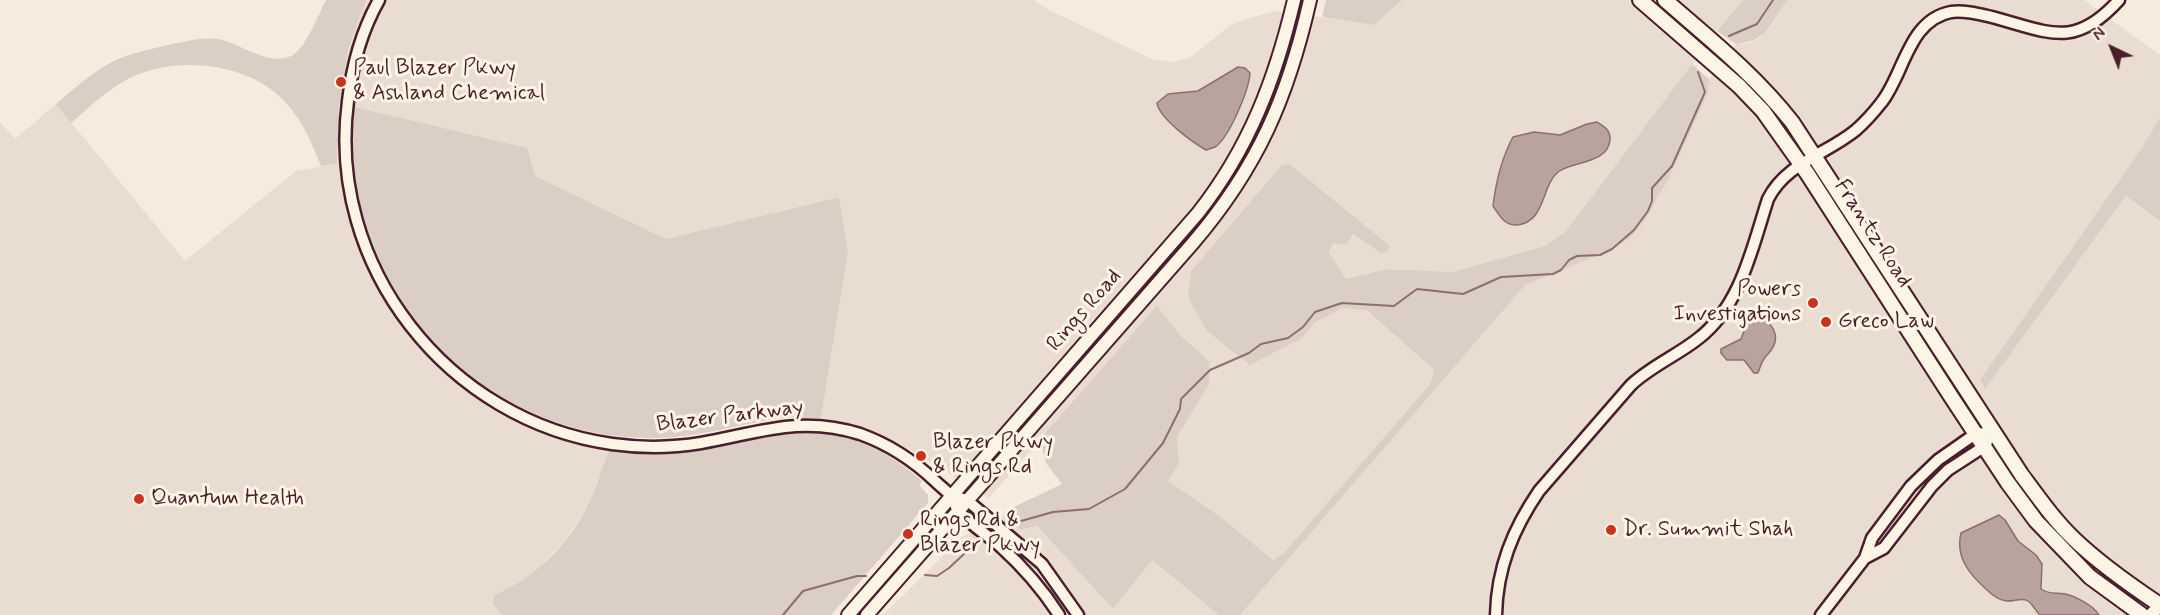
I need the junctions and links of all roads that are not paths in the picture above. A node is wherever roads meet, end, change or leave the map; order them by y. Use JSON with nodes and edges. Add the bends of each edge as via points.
{"nodes":[{"id":1,"x":379,"y":0,"type":"edge"},
{"id":2,"x":1294,"y":0,"type":"edge"},
{"id":3,"x":1310,"y":0,"type":"edge"},
{"id":4,"x":1640,"y":0,"type":"edge"},
{"id":5,"x":1665,"y":0,"type":"edge"},
{"id":6,"x":2119,"y":0,"type":"edge"},
{"id":7,"x":1815,"y":155,"type":"junction"},
{"id":8,"x":1801,"y":164,"type":"junction"},
{"id":9,"x":1994,"y":432,"type":"junction"},
{"id":10,"x":1977,"y":434,"type":"junction"},
{"id":11,"x":1985,"y":446,"type":"junction"},
{"id":12,"x":951,"y":496,"type":"junction"},
{"id":13,"x":968,"y":501,"type":"junction"},
{"id":14,"x":959,"y":511,"type":"junction"},
{"id":15,"x":2067,"y":555,"type":"junction"},
{"id":16,"x":1865,"y":558,"type":"junction"},
{"id":17,"x":2157,"y":609,"type":"edge"},
{"id":18,"x":848,"y":615,"type":"edge"},
{"id":19,"x":867,"y":615,"type":"edge"},
{"id":20,"x":1059,"y":615,"type":"edge"},
{"id":21,"x":1078,"y":615,"type":"edge"},
{"id":22,"x":1496,"y":615,"type":"edge"},
{"id":23,"x":1821,"y":615,"type":"edge"},
{"id":24,"x":2142,"y":615,"type":"edge"}],
"edges":[{"from":1,"to":12,"type":"street","name":"Blazer Parkway","via":[[359,46],[349,91],[345,141],[351,197],[366,250],[391,300],[417,336],[457,376],[487,398],[534,423],[613,444],[678,445],[800,424],[843,429],[902,454]]},
{"from":2,"to":12,"type":"main road","name":"Rings Road","via":[[1265,99],[1218,186],[1191,222]]},
{"from":3,"to":13,"type":"main road","name":"Rings Road","via":[[1278,108],[1235,190]]},
{"from":4,"to":8,"type":"main road","name":"Frantz Road","via":[[1739,86]]},
{"from":5,"to":7,"type":"main road","name":"Frantz Road","via":[[1768,92]]},
{"from":6,"to":7,"type":"street","via":[[2104,17],[2078,32],[2049,33],[1975,13],[1950,12],[1927,23],[1882,102],[1856,130]]},
{"from":7,"to":8,"type":"street"},
{"from":7,"to":9,"type":"main road","name":"Frantz Road"},
{"from":8,"to":10,"type":"main road","name":"Frantz Road"},
{"from":8,"to":22,"type":"street","via":[[1778,182],[1770,195],[1735,296],[1720,318],[1697,340],[1642,374],[1539,491],[1512,538],[1503,564]]},
{"from":9,"to":10,"type":"street"},
{"from":9,"to":11,"type":"street"},
{"from":9,"to":17,"type":"main road","name":"Frantz Road","via":[[2049,511],[2073,538]]},
{"from":10,"to":11,"type":"main road","name":"Frantz Road"},
{"from":10,"to":16,"type":"street","via":[[1938,459],[1911,486],[1872,538]]},
{"from":11,"to":15,"type":"main road","name":"Frantz Road","via":[[2036,521]]},
{"from":11,"to":16,"type":"street","via":[[1948,470],[1884,548]]},
{"from":12,"to":13,"type":"street","name":"Blazer Parkway"},
{"from":12,"to":14,"type":"street","name":"Blazer Parkway"},
{"from":12,"to":18,"type":"main road","name":"Rings Road"},
{"from":13,"to":14,"type":"main road","name":"Rings Road"},
{"from":13,"to":21,"type":"street","name":"Blazer Parkway","via":[[1042,564]]},
{"from":14,"to":19,"type":"main road","name":"Rings Road"},
{"from":14,"to":20,"type":"street","name":"Blazer Parkway","via":[[1027,573]]},
{"from":15,"to":17,"type":"main road"},
{"from":15,"to":24,"type":"main road","name":"Frantz Road"},
{"from":16,"to":23,"type":"street"}]}
